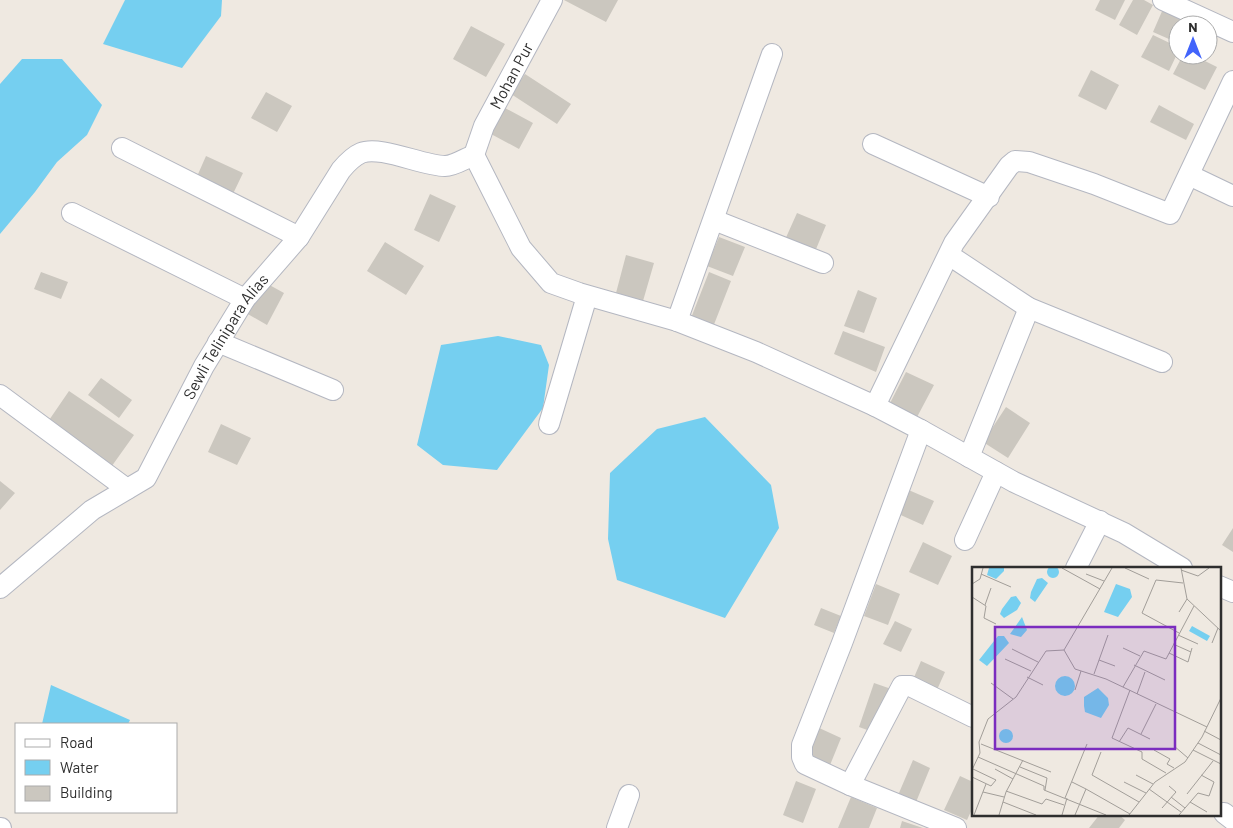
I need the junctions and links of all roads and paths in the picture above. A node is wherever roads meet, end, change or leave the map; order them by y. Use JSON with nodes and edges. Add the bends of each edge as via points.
{"nodes":[{"id":1,"x":552,"y":0,"type":"edge"},
{"id":2,"x":1163,"y":0,"type":"edge"},
{"id":3,"x":1233,"y":32,"type":"edge"},
{"id":4,"x":772,"y":54,"type":"dead end"},
{"id":5,"x":1233,"y":82,"type":"edge"},
{"id":6,"x":1226,"y":115,"type":"edge"},
{"id":7,"x":873,"y":144,"type":"dead end"},
{"id":8,"x":122,"y":148,"type":"dead end"},
{"id":9,"x":474,"y":155,"type":"junction"},
{"id":10,"x":1189,"y":175,"type":"junction"},
{"id":11,"x":988,"y":196,"type":"junction"},
{"id":12,"x":1233,"y":196,"type":"edge"},
{"id":13,"x":72,"y":213,"type":"dead end"},
{"id":14,"x":714,"y":220,"type":"junction"},
{"id":15,"x":299,"y":237,"type":"junction"},
{"id":16,"x":949,"y":256,"type":"junction"},
{"id":17,"x":824,"y":263,"type":"dead end"},
{"id":18,"x":587,"y":296,"type":"junction"},
{"id":19,"x":245,"y":299,"type":"junction"},
{"id":20,"x":1029,"y":308,"type":"junction"},
{"id":21,"x":677,"y":321,"type":"junction"},
{"id":22,"x":218,"y":342,"type":"junction"},
{"id":23,"x":1162,"y":362,"type":"dead end"},
{"id":24,"x":333,"y":390,"type":"dead end"},
{"id":25,"x":0,"y":395,"type":"edge"},
{"id":26,"x":875,"y":406,"type":"junction"},
{"id":27,"x":550,"y":424,"type":"dead end"},
{"id":28,"x":921,"y":430,"type":"junction"},
{"id":29,"x":969,"y":457,"type":"junction"},
{"id":30,"x":996,"y":472,"type":"junction"},
{"id":31,"x":127,"y":489,"type":"junction"},
{"id":32,"x":1100,"y":521,"type":"junction"},
{"id":33,"x":965,"y":540,"type":"dead end"},
{"id":34,"x":1077,"y":567,"type":"edge"},
{"id":35,"x":1180,"y":567,"type":"edge"},
{"id":36,"x":1220,"y":586,"type":"edge"},
{"id":37,"x":0,"y":588,"type":"edge"},
{"id":38,"x":1233,"y":592,"type":"edge"},
{"id":39,"x":972,"y":717,"type":"edge"},
{"id":40,"x":850,"y":785,"type":"junction"},
{"id":41,"x":629,"y":795,"type":"dead end"},
{"id":42,"x":617,"y":828,"type":"edge"},
{"id":43,"x":956,"y":828,"type":"edge"}],
"edges":[{"from":1,"to":9,"type":"street","name":"Mohan Pur","via":[[484,126]]},
{"from":2,"to":3,"type":"street"},
{"from":4,"to":14,"type":"street"},
{"from":5,"to":6,"type":"street"},
{"from":6,"to":10,"type":"street"},
{"from":7,"to":11,"type":"street"},
{"from":8,"to":15,"type":"street"},
{"from":9,"to":15,"type":"street","name":"Sewli Telinipara Alias","via":[[448,166],[375,151],[362,153],[340,170]]},
{"from":9,"to":18,"type":"street","via":[[521,248],[551,283]]},
{"from":10,"to":11,"type":"street","via":[[1170,214],[1029,162],[1015,161]]},
{"from":10,"to":12,"type":"street"},
{"from":11,"to":16,"type":"street","via":[[954,243]]},
{"from":13,"to":19,"type":"street"},
{"from":14,"to":17,"type":"street"},
{"from":14,"to":21,"type":"street"},
{"from":15,"to":19,"type":"street","name":"Sewli Telinipara Alias"},
{"from":16,"to":20,"type":"street"},
{"from":16,"to":26,"type":"street"},
{"from":18,"to":21,"type":"street"},
{"from":18,"to":27,"type":"street"},
{"from":19,"to":22,"type":"street","name":"Sewli Telinipara Alias"},
{"from":20,"to":23,"type":"street"},
{"from":20,"to":29,"type":"street"},
{"from":21,"to":26,"type":"street","via":[[756,352]]},
{"from":22,"to":24,"type":"street"},
{"from":22,"to":31,"type":"street","name":"Sewli Telinipara Alias","via":[[146,478]]},
{"from":25,"to":31,"type":"street"},
{"from":26,"to":28,"type":"street"},
{"from":28,"to":29,"type":"street"},
{"from":28,"to":40,"type":"street","via":[[802,745],[805,764]]},
{"from":29,"to":30,"type":"street"},
{"from":30,"to":32,"type":"street"},
{"from":30,"to":33,"type":"street"},
{"from":31,"to":37,"type":"street","name":"Sewli Telinipara Alias","via":[[92,510]]},
{"from":32,"to":34,"type":"street"},
{"from":32,"to":35,"type":"street"},
{"from":36,"to":38,"type":"street"},
{"from":39,"to":40,"type":"street","via":[[910,686],[902,686]]},
{"from":40,"to":43,"type":"street"},
{"from":41,"to":42,"type":"street"}]}
